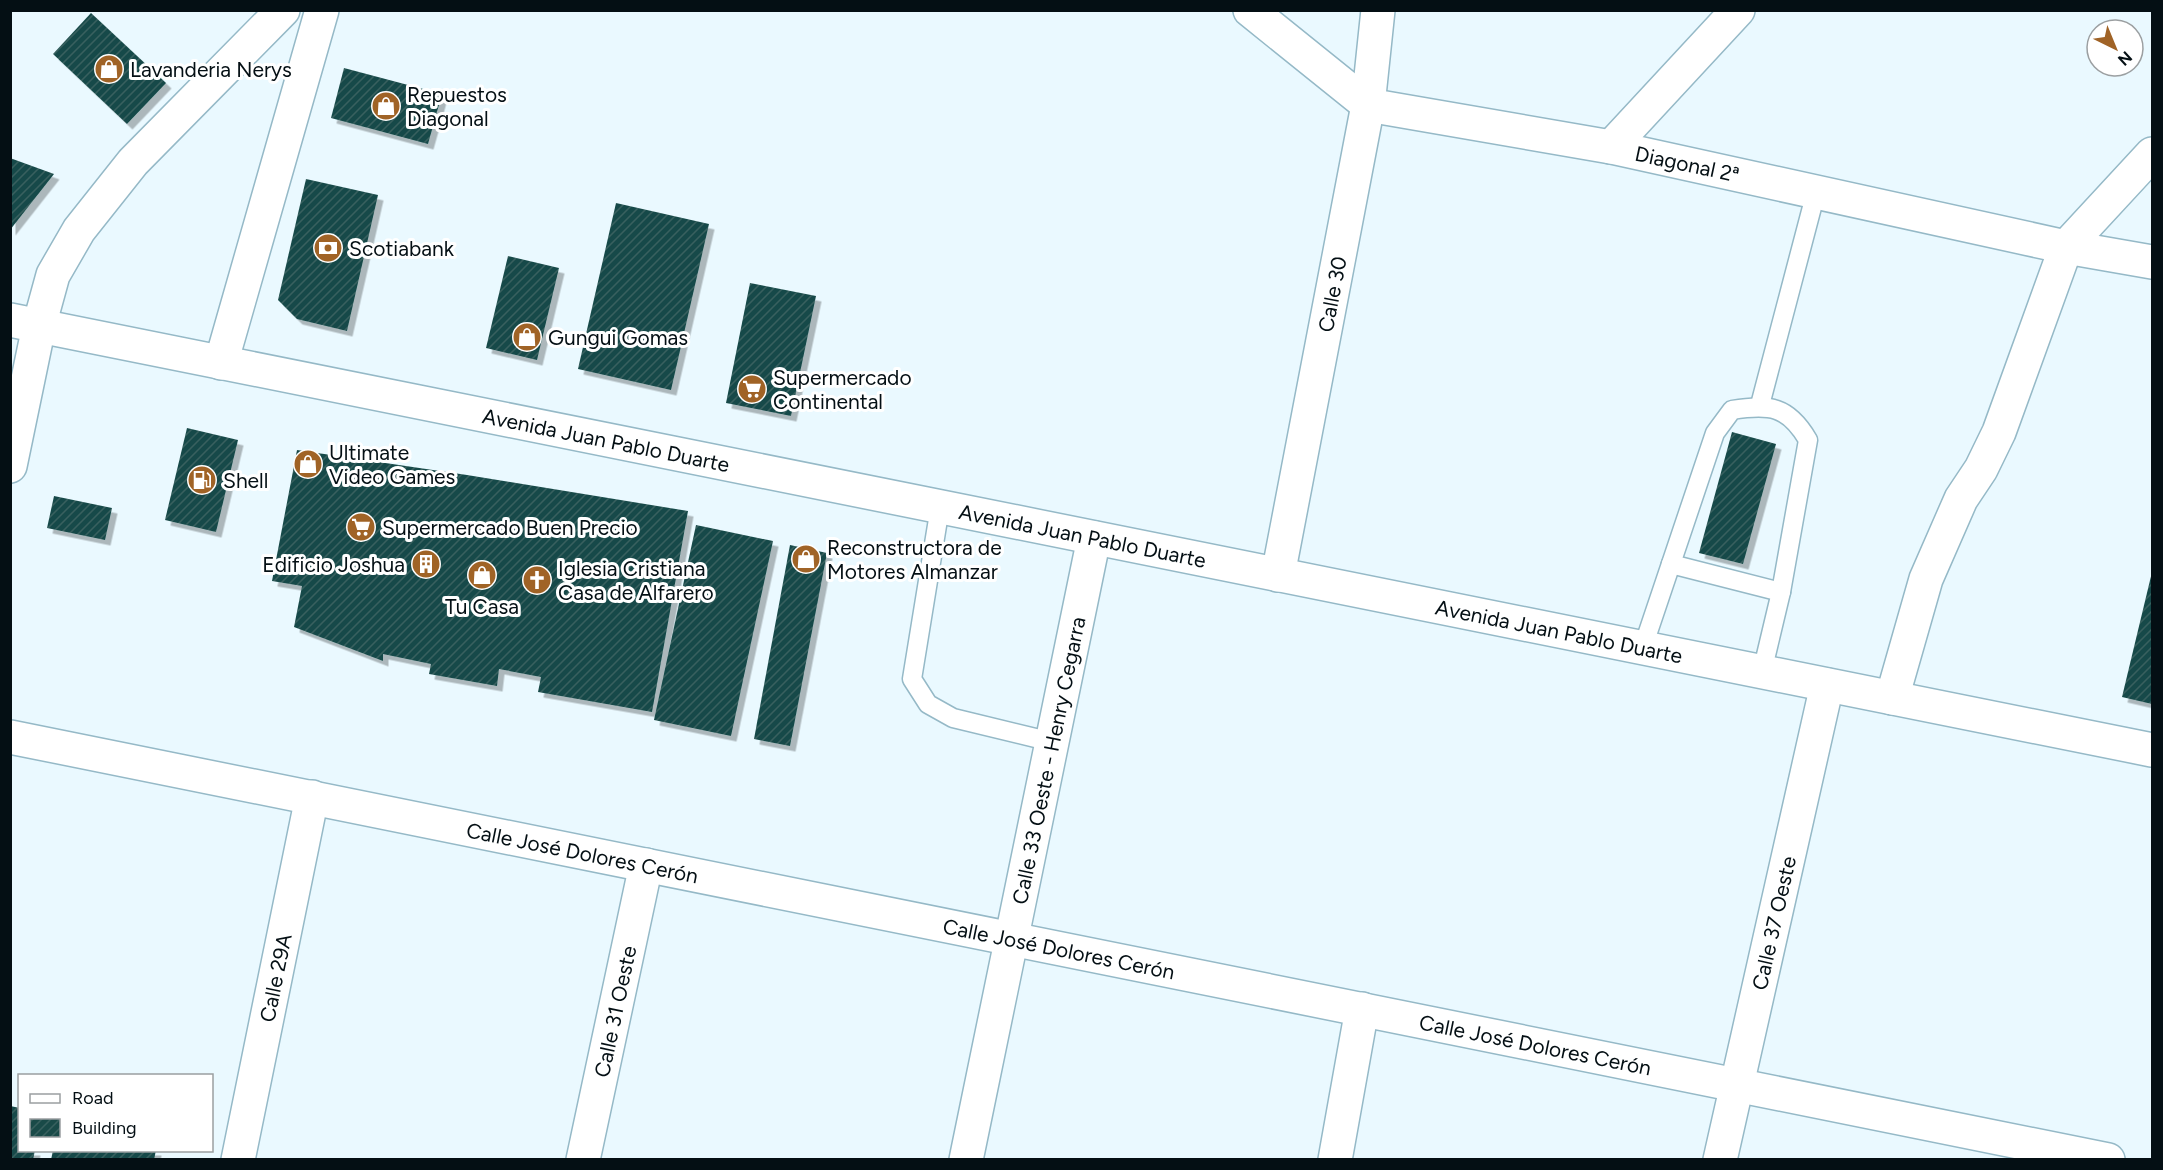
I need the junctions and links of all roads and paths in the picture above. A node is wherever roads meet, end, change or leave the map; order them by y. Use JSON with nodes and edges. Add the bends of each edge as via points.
{"nodes":[{"id":1,"x":283,"y":10,"type":"edge"},
{"id":2,"x":322,"y":10,"type":"edge"},
{"id":3,"x":1250,"y":10,"type":"edge"},
{"id":4,"x":1378,"y":10,"type":"edge"},
{"id":5,"x":1738,"y":10,"type":"edge"},
{"id":6,"x":1368,"y":105,"type":"junction"},
{"id":7,"x":1611,"y":147,"type":"junction"},
{"id":8,"x":2152,"y":154,"type":"edge"},
{"id":9,"x":1816,"y":192,"type":"junction"},
{"id":10,"x":2066,"y":247,"type":"junction"},
{"id":11,"x":2152,"y":262,"type":"edge"},
{"id":12,"x":25,"y":323,"type":"edge"},
{"id":13,"x":221,"y":363,"type":"junction"},
{"id":14,"x":1760,"y":405,"type":"junction"},
{"id":15,"x":10,"y":465,"type":"edge"},
{"id":16,"x":940,"y":507,"type":"junction"},
{"id":17,"x":1094,"y":538,"type":"junction"},
{"id":18,"x":1671,"y":564,"type":"junction"},
{"id":19,"x":1278,"y":575,"type":"junction"},
{"id":20,"x":1781,"y":592,"type":"junction"},
{"id":21,"x":1643,"y":647,"type":"junction"},
{"id":22,"x":1762,"y":672,"type":"junction"},
{"id":23,"x":1827,"y":685,"type":"junction"},
{"id":24,"x":1892,"y":698,"type":"junction"},
{"id":25,"x":10,"y":736,"type":"edge"},
{"id":26,"x":1052,"y":742,"type":"junction"},
{"id":27,"x":2152,"y":750,"type":"edge"},
{"id":28,"x":312,"y":797,"type":"junction"},
{"id":29,"x":646,"y":865,"type":"junction"},
{"id":30,"x":1012,"y":938,"type":"junction"},
{"id":31,"x":1362,"y":1009,"type":"junction"},
{"id":32,"x":1736,"y":1084,"type":"junction"},
{"id":33,"x":2093,"y":1158,"type":"edge"},
{"id":34,"x":238,"y":1160,"type":"edge"},
{"id":35,"x":583,"y":1160,"type":"edge"},
{"id":36,"x":966,"y":1160,"type":"edge"},
{"id":37,"x":1335,"y":1160,"type":"edge"},
{"id":38,"x":1719,"y":1160,"type":"edge"}],
"edges":[{"from":1,"to":12,"type":"street","via":[[133,162],[79,230]]},
{"from":2,"to":13,"type":"street"},
{"from":3,"to":6,"type":"street","name":"Diagonal 2ª"},
{"from":4,"to":6,"type":"street","name":"Calle 30"},
{"from":5,"to":7,"type":"street"},
{"from":6,"to":7,"type":"street","name":"Diagonal 2ª"},
{"from":6,"to":19,"type":"street","name":"Calle 30"},
{"from":7,"to":9,"type":"street","name":"Diagonal 2ª"},
{"from":8,"to":10,"type":"street"},
{"from":9,"to":10,"type":"street","name":"Diagonal 2ª"},
{"from":9,"to":14,"type":"lane"},
{"from":10,"to":11,"type":"street","name":"Diagonal 2ª"},
{"from":10,"to":24,"type":"street","via":[[1999,432],[1961,499],[1926,579]]},
{"from":12,"to":13,"type":"street","name":"Avenida Juan Pablo Duarte"},
{"from":12,"to":15,"type":"street"},
{"from":13,"to":16,"type":"street","name":"Avenida Juan Pablo Duarte"},
{"from":14,"to":18,"type":"lane","via":[[1732,410],[1715,433]]},
{"from":14,"to":20,"type":"lane","via":[[1783,411],[1798,423],[1808,440]]},
{"from":16,"to":17,"type":"street","name":"Avenida Juan Pablo Duarte"},
{"from":16,"to":26,"type":"lane","via":[[912,679],[928,704],[953,718]]},
{"from":17,"to":19,"type":"street","name":"Avenida Juan Pablo Duarte"},
{"from":17,"to":26,"type":"street","name":"Calle 33 Oeste - Henry Cegarra"},
{"from":18,"to":20,"type":"lane"},
{"from":18,"to":21,"type":"lane"},
{"from":19,"to":21,"type":"street","name":"Avenida Juan Pablo Duarte"},
{"from":20,"to":22,"type":"lane"},
{"from":21,"to":22,"type":"street","name":"Avenida Juan Pablo Duarte"},
{"from":22,"to":23,"type":"street","name":"Avenida Juan Pablo Duarte"},
{"from":23,"to":24,"type":"street","name":"Avenida Juan Pablo Duarte"},
{"from":23,"to":32,"type":"street","name":"Calle 37 Oeste"},
{"from":24,"to":27,"type":"street","name":"Avenida Juan Pablo Duarte"},
{"from":25,"to":28,"type":"street","name":"Calle José Dolores Cerón"},
{"from":26,"to":30,"type":"street","name":"Calle 33 Oeste - Henry Cegarra"},
{"from":28,"to":29,"type":"street","name":"Calle José Dolores Cerón"},
{"from":28,"to":34,"type":"street","name":"Calle 29A"},
{"from":29,"to":30,"type":"street","name":"Calle José Dolores Cerón"},
{"from":29,"to":35,"type":"street","name":"Calle 31 Oeste"},
{"from":30,"to":31,"type":"street","name":"Calle José Dolores Cerón"},
{"from":30,"to":36,"type":"street","name":"Calle 33 Oeste - Henry Cegarra"},
{"from":31,"to":32,"type":"street","name":"Calle José Dolores Cerón"},
{"from":31,"to":37,"type":"street"},
{"from":32,"to":33,"type":"street","name":"Calle José Dolores Cerón"},
{"from":32,"to":38,"type":"street","name":"Calle 37 Oeste"}]}
